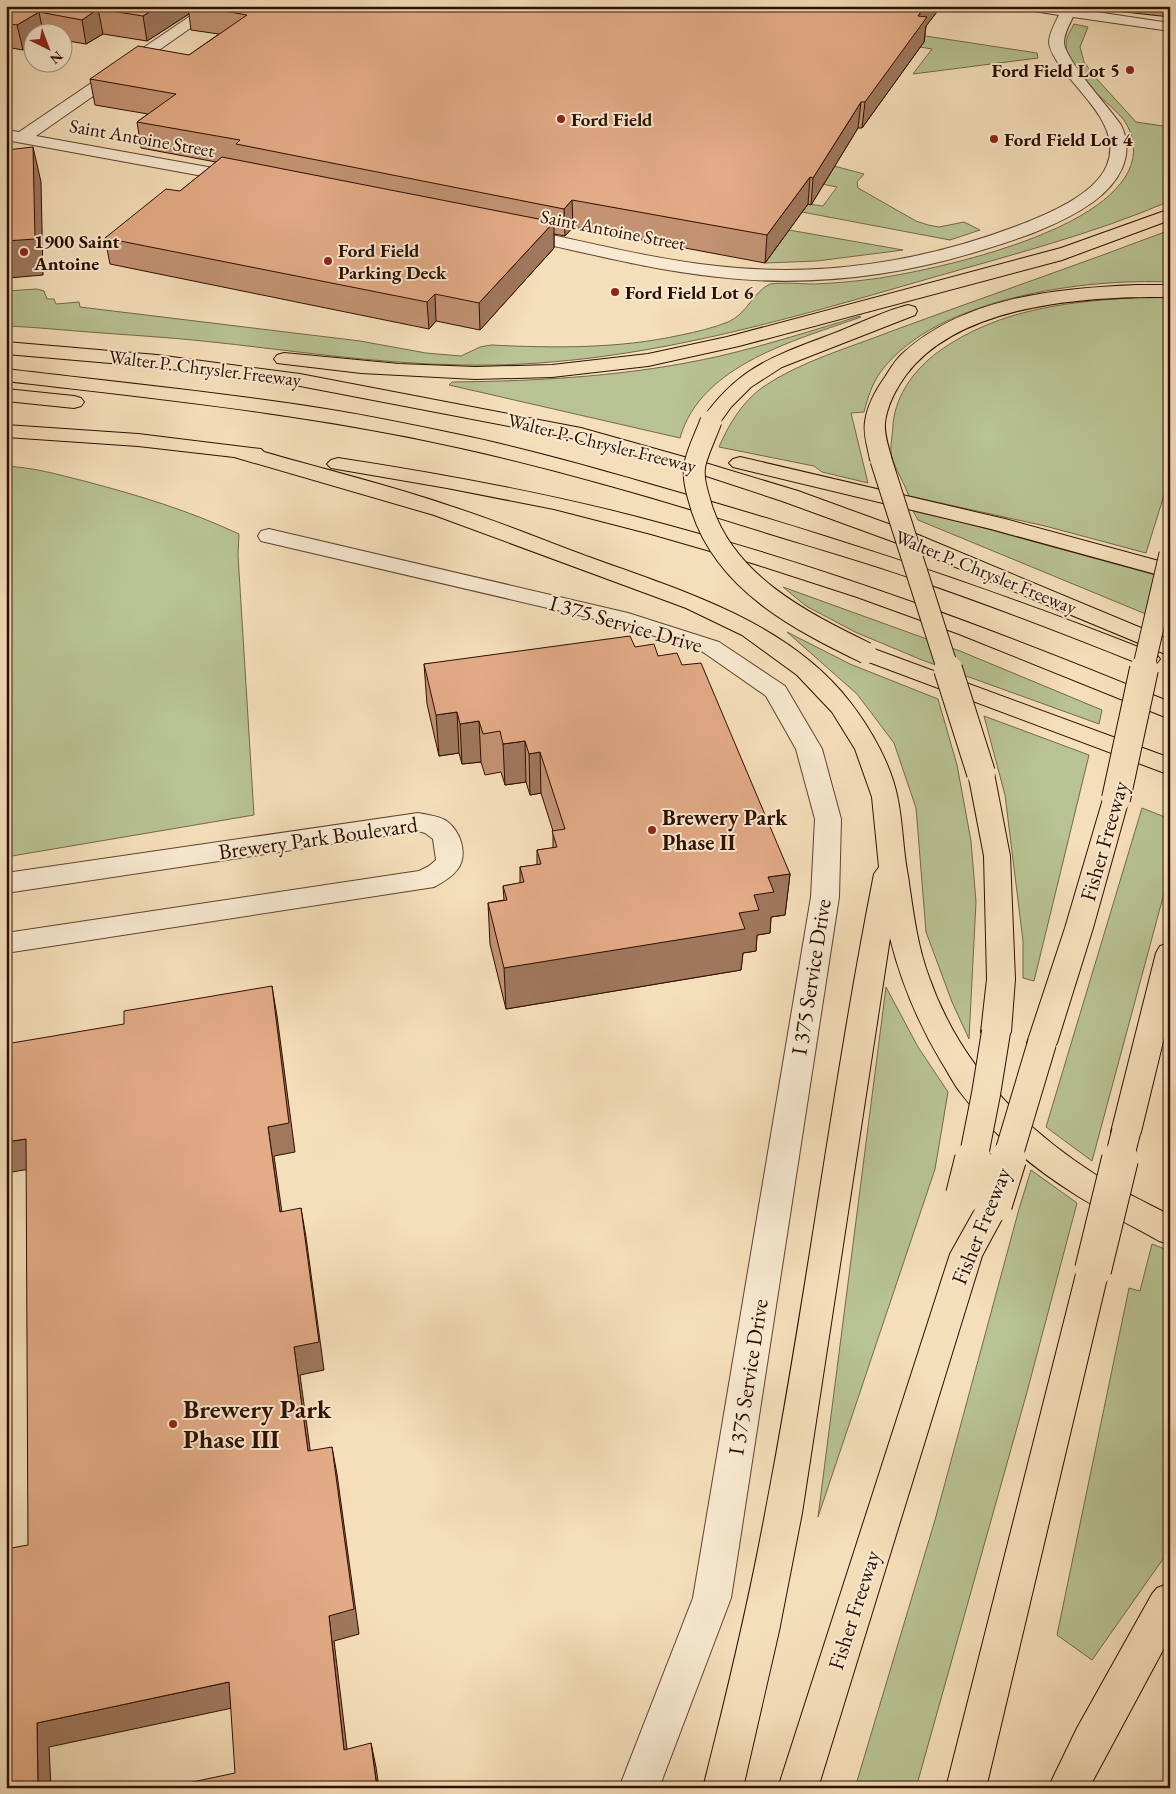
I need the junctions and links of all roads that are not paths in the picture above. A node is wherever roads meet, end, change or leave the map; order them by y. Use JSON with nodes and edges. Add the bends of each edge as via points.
{"nodes":[{"id":1,"x":215,"y":6,"type":"edge"},
{"id":2,"x":1027,"y":6,"type":"edge"},
{"id":3,"x":1069,"y":9,"type":"edge"},
{"id":4,"x":1170,"y":26,"type":"edge"},
{"id":5,"x":14,"y":137,"type":"edge"},
{"id":6,"x":253,"y":180,"type":"edge"},
{"id":7,"x":1170,"y":214,"type":"edge"},
{"id":8,"x":505,"y":230,"type":"edge"},
{"id":9,"x":1074,"y":250,"type":"junction"},
{"id":10,"x":1170,"y":291,"type":"edge"},
{"id":11,"x":11,"y":349,"type":"edge"},
{"id":12,"x":6,"y":375,"type":"edge"},
{"id":13,"x":6,"y":395,"type":"edge"},
{"id":14,"x":160,"y":401,"type":"junction"},
{"id":15,"x":6,"y":430,"type":"edge"},
{"id":16,"x":574,"y":432,"type":"junction"},
{"id":17,"x":236,"y":451,"type":"junction"},
{"id":18,"x":269,"y":536,"type":"dead end"},
{"id":19,"x":1170,"y":554,"type":"edge"},
{"id":20,"x":782,"y":564,"type":"junction"},
{"id":21,"x":1170,"y":571,"type":"edge"},
{"id":22,"x":1170,"y":636,"type":"edge"},
{"id":23,"x":1170,"y":649,"type":"edge"},
{"id":24,"x":1170,"y":667,"type":"edge"},
{"id":25,"x":1170,"y":712,"type":"edge"},
{"id":26,"x":1170,"y":766,"type":"edge"},
{"id":27,"x":1116,"y":799,"type":"junction"},
{"id":28,"x":891,"y":858,"type":"junction"},
{"id":29,"x":6,"y":883,"type":"edge"},
{"id":30,"x":6,"y":943,"type":"edge"},
{"id":31,"x":1170,"y":953,"type":"edge"},
{"id":32,"x":979,"y":1199,"type":"junction"},
{"id":33,"x":1170,"y":1231,"type":"edge"},
{"id":34,"x":1170,"y":1601,"type":"edge"},
{"id":35,"x":1170,"y":1636,"type":"edge"},
{"id":36,"x":1132,"y":1670,"type":"junction"},
{"id":37,"x":639,"y":1788,"type":"edge"},
{"id":38,"x":723,"y":1788,"type":"edge"},
{"id":39,"x":798,"y":1788,"type":"edge"},
{"id":40,"x":966,"y":1788,"type":"edge"},
{"id":41,"x":1068,"y":1788,"type":"edge"}],
"edges":[{"from":1,"to":5,"type":"street"},
{"from":2,"to":3,"type":"street"},
{"from":3,"to":4,"type":"street"},
{"from":3,"to":8,"type":"street","name":"Saint Antoine Street","via":[[1057,39],[1059,52],[1115,130],[1118,142],[1115,166],[1099,188],[1046,221],[979,246],[890,267],[801,276],[718,272]]},
{"from":5,"to":6,"type":"street","name":"Saint Antoine Street"},
{"from":7,"to":9,"type":"highway"},
{"from":9,"to":11,"type":"highway","via":[[730,342],[591,368],[456,374],[384,371],[185,351]]},
{"from":9,"to":26,"type":"highway","bridge":true,"via":[[775,362],[744,383],[711,421],[695,465],[696,489],[709,530],[736,568],[776,603],[814,628],[866,653]]},
{"from":10,"to":32,"type":"highway","bridge":true,"via":[[1083,293],[1028,303],[979,318],[940,335],[910,358],[885,390],[875,424],[882,460],[981,773],[997,856],[1001,979],[980,1130]]},
{"from":11,"to":16,"type":"highway","name":"Walter P. Chrysler Freeway","via":[[158,361],[300,380]]},
{"from":12,"to":14,"type":"highway"},
{"from":13,"to":14,"type":"highway"},
{"from":14,"to":20,"type":"highway","via":[[343,432],[537,478]]},
{"from":14,"to":24,"type":"highway","via":[[263,406],[356,420],[574,469],[919,573]]},
{"from":15,"to":17,"type":"highway"},
{"from":16,"to":21,"type":"highway","via":[[688,450],[997,524]]},
{"from":16,"to":23,"type":"highway","name":"Walter P. Chrysler Freeway","via":[[695,466],[863,522]]},
{"from":17,"to":20,"type":"highway","via":[[420,475],[497,490],[626,520]]},
{"from":17,"to":28,"type":"highway","via":[[450,512],[694,603],[750,630],[806,670],[856,727],[868,748],[885,798]]},
{"from":18,"to":37,"type":"street","name":"I 375 Service Drive","via":[[628,620],[711,647],[776,691],[809,750],[828,819],[825,897],[712,1598]]},
{"from":19,"to":27,"type":"highway","bridge":true},
{"from":20,"to":25,"type":"highway","via":[[1009,644]]},
{"from":22,"to":27,"type":"highway","name":"Fisher Freeway","bridge":true},
{"from":27,"to":32,"type":"highway","name":"Fisher Freeway","bridge":true,"via":[[1042,1043]]},
{"from":28,"to":33,"type":"highway","via":[[904,938],[914,976],[924,1001],[970,1084],[1004,1121],[1043,1154],[1086,1185]]},
{"from":28,"to":38,"type":"highway","via":[[869,969],[791,1474],[750,1684]]},
{"from":29,"to":30,"type":"street","name":"Brewery Park Boulevard","via":[[418,822],[433,824],[443,831],[450,847],[449,863],[439,873],[424,880]]},
{"from":31,"to":40,"type":"highway","bridge":true},
{"from":32,"to":39,"type":"highway","name":"Fisher Freeway","via":[[966,1254]]},
{"from":34,"to":36,"type":"highway"},
{"from":35,"to":36,"type":"highway"},
{"from":36,"to":41,"type":"highway","via":[[1093,1736]]}]}
